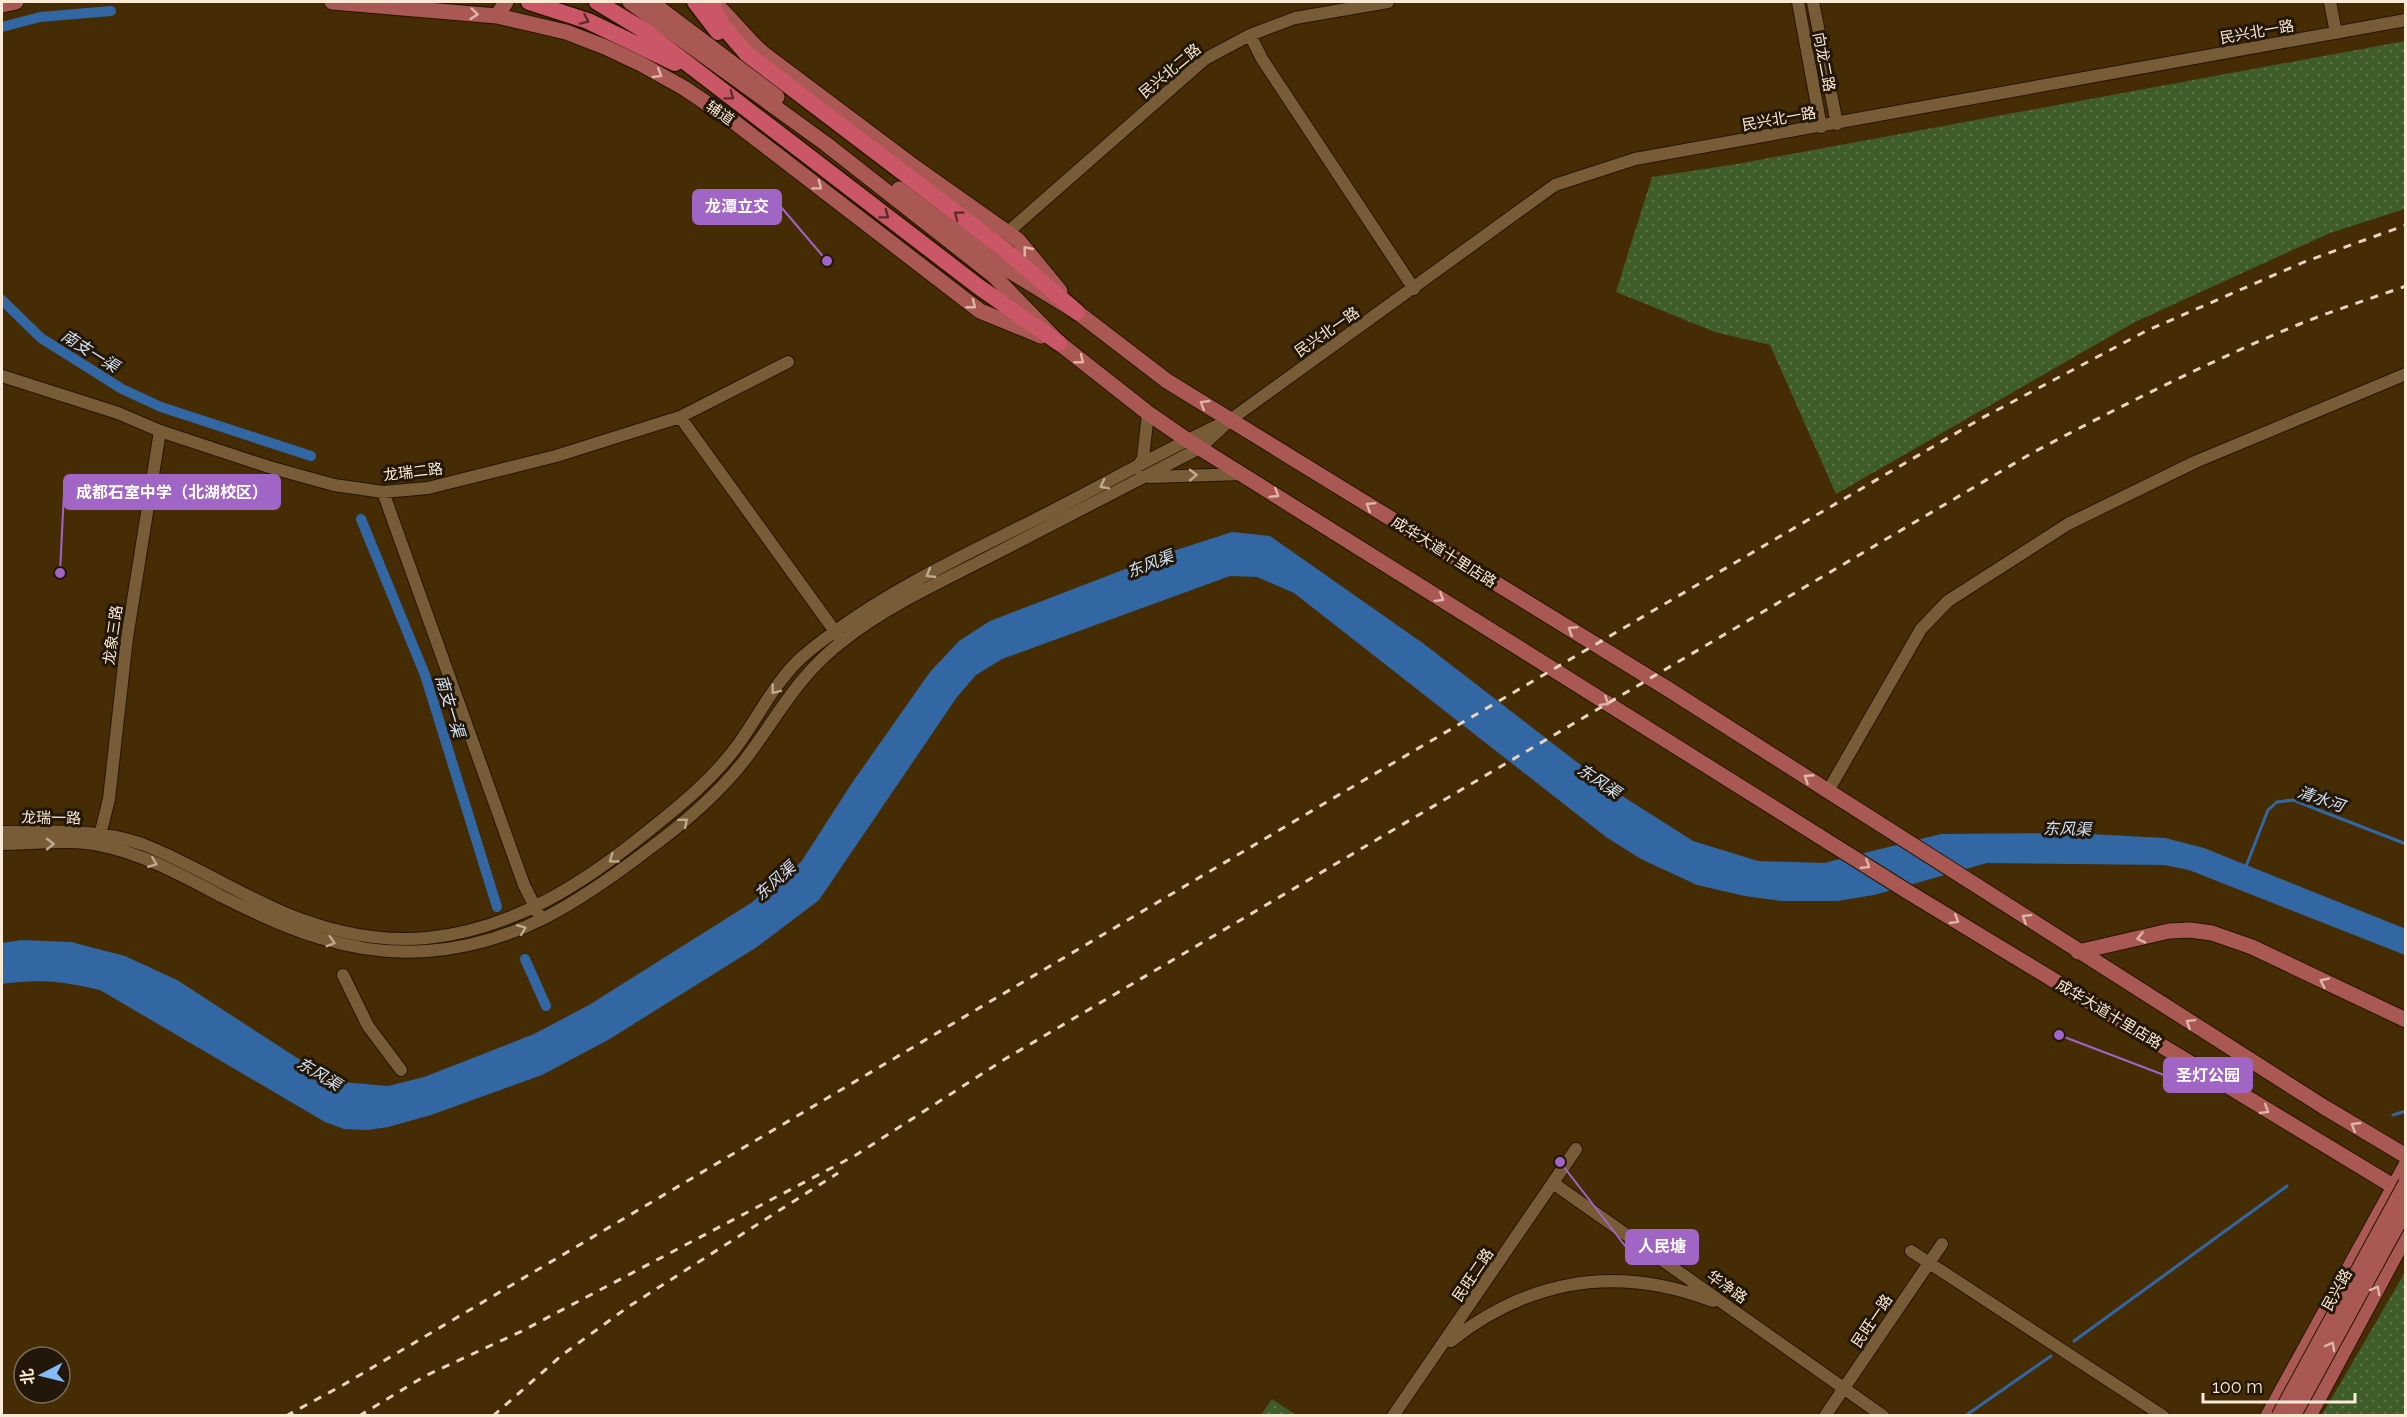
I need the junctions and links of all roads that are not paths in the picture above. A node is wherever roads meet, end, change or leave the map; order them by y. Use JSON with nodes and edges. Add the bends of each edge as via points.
{"nodes":[{"id":1,"x":16,"y":2,"type":"edge"},
{"id":2,"x":332,"y":2,"type":"edge"},
{"id":3,"x":506,"y":2,"type":"edge"},
{"id":4,"x":529,"y":2,"type":"edge"},
{"id":5,"x":597,"y":2,"type":"edge"},
{"id":6,"x":630,"y":2,"type":"edge"},
{"id":7,"x":651,"y":2,"type":"edge"},
{"id":8,"x":695,"y":2,"type":"edge"},
{"id":9,"x":712,"y":2,"type":"edge"},
{"id":10,"x":1388,"y":2,"type":"edge"},
{"id":11,"x":1798,"y":2,"type":"edge"},
{"id":12,"x":1813,"y":2,"type":"edge"},
{"id":13,"x":2330,"y":2,"type":"edge"},
{"id":14,"x":2,"y":5,"type":"edge"},
{"id":15,"x":725,"y":8,"type":"edge"},
{"id":16,"x":497,"y":16,"type":"junction"},
{"id":17,"x":2406,"y":21,"type":"edge"},
{"id":18,"x":2336,"y":33,"type":"junction"},
{"id":19,"x":1250,"y":36,"type":"junction"},
{"id":20,"x":747,"y":54,"type":"junction"},
{"id":21,"x":703,"y":76,"type":"junction"},
{"id":22,"x":1837,"y":124,"type":"junction"},
{"id":23,"x":1821,"y":127,"type":"junction"},
{"id":24,"x":1008,"y":232,"type":"junction"},
{"id":25,"x":999,"y":263,"type":"junction"},
{"id":26,"x":1414,"y":289,"type":"junction"},
{"id":27,"x":1077,"y":312,"type":"junction"},
{"id":28,"x":1059,"y":343,"type":"junction"},
{"id":29,"x":788,"y":362,"type":"dead end"},
{"id":30,"x":2406,"y":374,"type":"edge"},
{"id":31,"x":2,"y":376,"type":"edge"},
{"id":32,"x":1148,"y":413,"type":"junction"},
{"id":33,"x":680,"y":417,"type":"junction"},
{"id":34,"x":1230,"y":420,"type":"junction"},
{"id":35,"x":160,"y":431,"type":"junction"},
{"id":36,"x":1194,"y":444,"type":"junction"},
{"id":37,"x":1140,"y":473,"type":"junction"},
{"id":38,"x":1243,"y":474,"type":"junction"},
{"id":39,"x":383,"y":492,"type":"junction"},
{"id":40,"x":838,"y":636,"type":"junction"},
{"id":41,"x":1828,"y":791,"type":"junction"},
{"id":42,"x":2,"y":832,"type":"edge"},
{"id":43,"x":99,"y":839,"type":"junction"},
{"id":44,"x":2,"y":844,"type":"edge"},
{"id":45,"x":535,"y":907,"type":"junction"},
{"id":46,"x":542,"y":921,"type":"junction"},
{"id":47,"x":2078,"y":952,"type":"junction"},
{"id":48,"x":343,"y":975,"type":"dead end"},
{"id":49,"x":2406,"y":1020,"type":"edge"},
{"id":50,"x":401,"y":1070,"type":"dead end"},
{"id":51,"x":1576,"y":1149,"type":"dead end"},
{"id":52,"x":2406,"y":1156,"type":"edge"},
{"id":53,"x":2406,"y":1165,"type":"edge"},
{"id":54,"x":1553,"y":1183,"type":"junction"},
{"id":55,"x":2402,"y":1188,"type":"edge"},
{"id":56,"x":2406,"y":1209,"type":"edge"},
{"id":57,"x":2406,"y":1234,"type":"edge"},
{"id":58,"x":1942,"y":1244,"type":"dead end"},
{"id":59,"x":1911,"y":1251,"type":"dead end"},
{"id":60,"x":1930,"y":1263,"type":"junction"},
{"id":61,"x":1736,"y":1312,"type":"junction"},
{"id":62,"x":1441,"y":1348,"type":"junction"},
{"id":63,"x":1844,"y":1388,"type":"junction"},
{"id":64,"x":1393,"y":1416,"type":"edge"},
{"id":65,"x":1826,"y":1416,"type":"edge"},
{"id":66,"x":1883,"y":1416,"type":"edge"},
{"id":67,"x":2163,"y":1416,"type":"edge"},
{"id":68,"x":2268,"y":1416,"type":"edge"},
{"id":69,"x":2279,"y":1416,"type":"edge"},
{"id":70,"x":2293,"y":1416,"type":"edge"},
{"id":71,"x":2309,"y":1416,"type":"edge"}],
"edges":[{"from":1,"to":14,"type":"main road"},
{"from":2,"to":16,"type":"main road","name":"辅道","one_way":true},
{"from":3,"to":16,"type":"main road"},
{"from":4,"to":21,"type":"highway","one_way":true,"via":[[588,21]]},
{"from":5,"to":21,"type":"highway","via":[[645,31]]},
{"from":6,"to":25,"type":"main road"},
{"from":7,"to":25,"type":"main road"},
{"from":8,"to":20,"type":"highway","via":[[718,32]]},
{"from":9,"to":15,"type":"main road","name":"成华大道十里店路"},
{"from":9,"to":20,"type":"highway","via":[[722,25]]},
{"from":10,"to":19,"type":"street","name":"民兴北二路","via":[[1295,18]]},
{"from":11,"to":23,"type":"street","name":"向龙二路"},
{"from":12,"to":22,"type":"street","name":"向龙二路"},
{"from":13,"to":18,"type":"street"},
{"from":15,"to":24,"type":"main road","name":"成华大道十里店路","via":[[749,41],[764,54]]},
{"from":16,"to":28,"type":"main road","name":"辅道","one_way":true,"via":[[566,32],[605,47],[684,88],[733,121],[980,311]]},
{"from":17,"to":18,"type":"street","name":"民兴北一路"},
{"from":18,"to":22,"type":"street","name":"民兴北一路"},
{"from":19,"to":24,"type":"street","name":"民兴北二路","via":[[1205,59]]},
{"from":19,"to":26,"type":"street"},
{"from":25,"to":20,"type":"highway","one_way":true},
{"from":21,"to":28,"type":"highway","one_way":true,"via":[[979,287]]},
{"from":22,"to":23,"type":"street","name":"民兴北一路"},
{"from":23,"to":26,"type":"street","name":"民兴北一路","via":[[1635,159],[1555,185]]},
{"from":27,"to":24,"type":"main road","name":"成华大道十里店路","one_way":true},
{"from":25,"to":27,"type":"highway"},
{"from":25,"to":28,"type":"main road"},
{"from":26,"to":34,"type":"street","name":"民兴北一路"},
{"from":34,"to":27,"type":"main road","name":"成华大道十里店路","one_way":true,"via":[[1167,381]]},
{"from":28,"to":32,"type":"main road","one_way":true},
{"from":29,"to":33,"type":"street","name":"龙瑞二路"},
{"from":30,"to":41,"type":"street","via":[[2195,462],[2068,524],[1948,601],[1921,629]]},
{"from":31,"to":35,"type":"street","name":"龙瑞二路","via":[[118,413]]},
{"from":32,"to":36,"type":"main road"},
{"from":32,"to":37,"type":"street"},
{"from":33,"to":39,"type":"street","name":"龙瑞二路","via":[[556,456],[428,488]]},
{"from":33,"to":40,"type":"street"},
{"from":34,"to":36,"type":"street","name":"民兴北一路"},
{"from":41,"to":34,"type":"main road","name":"成华大道十里店路","one_way":true},
{"from":35,"to":39,"type":"street","name":"龙瑞二路","via":[[334,485]]},
{"from":35,"to":43,"type":"street","name":"龙象三路","via":[[127,638],[109,799]]},
{"from":36,"to":37,"type":"street","name":"民兴北一路"},
{"from":36,"to":38,"type":"main road"},
{"from":37,"to":38,"type":"street","one_way":true},
{"from":37,"to":40,"type":"street","name":"民兴北一路"},
{"from":38,"to":55,"type":"main road","name":"成华大道十里店路","one_way":true,"via":[[1905,890]]},
{"from":39,"to":45,"type":"street"},
{"from":40,"to":45,"type":"street","one_way":true,"via":[[799,659],[734,751],[696,792],[616,857]]},
{"from":46,"to":40,"type":"street","one_way":true,"via":[[609,880],[704,804],[746,758],[808,670]]},
{"from":47,"to":41,"type":"main road","name":"成华大道十里店路","one_way":true},
{"from":42,"to":43,"type":"street","name":"龙瑞一路"},
{"from":44,"to":43,"type":"street","name":"龙瑞一路","one_way":true},
{"from":43,"to":45,"type":"street","via":[[140,844],[188,864],[263,904],[296,917],[381,939],[472,931]]},
{"from":43,"to":46,"type":"street","one_way":true,"via":[[301,933],[346,947],[385,952],[427,951],[472,945]]},
{"from":45,"to":46,"type":"street"},
{"from":49,"to":47,"type":"main road","one_way":true,"via":[[2252,947],[2212,933],[2169,931]]},
{"from":52,"to":47,"type":"main road","one_way":true},
{"from":48,"to":50,"type":"street","via":[[368,1026]]},
{"from":51,"to":54,"type":"street","name":"民旺二路"},
{"from":53,"to":55,"type":"main road","name":"民兴路"},
{"from":54,"to":61,"type":"street","name":"华净路"},
{"from":54,"to":62,"type":"street","name":"民旺二路"},
{"from":55,"to":68,"type":"main road","name":"民兴路"},
{"from":55,"to":69,"type":"main road","name":"民兴路","bridge":true},
{"from":70,"to":56,"type":"main road","name":"民兴路","one_way":true,"bridge":true},
{"from":71,"to":57,"type":"main road","one_way":true},
{"from":58,"to":60,"type":"street","name":"民旺一路"},
{"from":59,"to":60,"type":"street"},
{"from":60,"to":63,"type":"street","name":"民旺一路"},
{"from":60,"to":67,"type":"street"},
{"from":61,"to":62,"type":"street","via":[[1652,1283],[1589,1281],[1554,1287],[1491,1312]]},
{"from":61,"to":63,"type":"street","name":"华净路"},
{"from":62,"to":64,"type":"street","name":"民旺二路"},
{"from":63,"to":65,"type":"street","name":"民旺一路"},
{"from":63,"to":66,"type":"street","name":"华净路"}]}
